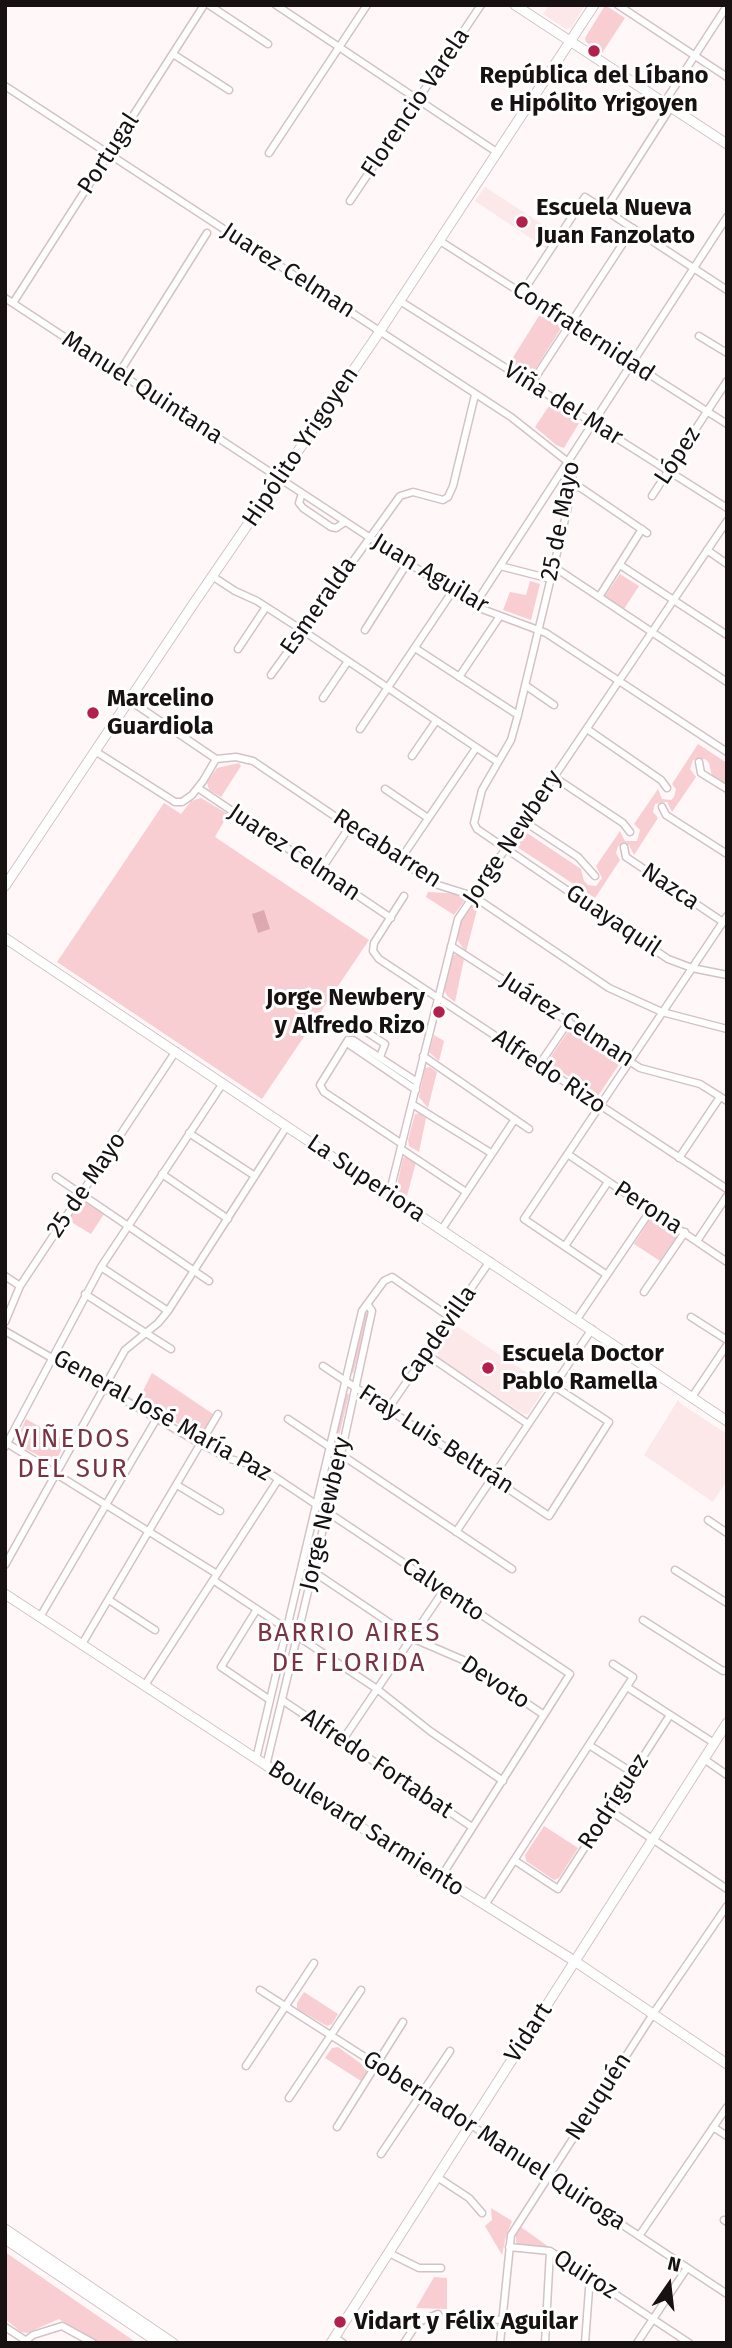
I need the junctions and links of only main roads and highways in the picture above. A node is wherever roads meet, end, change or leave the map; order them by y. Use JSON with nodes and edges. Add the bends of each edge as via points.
{"nodes":[{"id":1,"x":515,"y":5,"type":"edge"},
{"id":2,"x":594,"y":5,"type":"edge"},
{"id":3,"x":571,"y":42,"type":"junction"},
{"id":4,"x":727,"y":144,"type":"edge"},
{"id":5,"x":5,"y":886,"type":"edge"},
{"id":6,"x":5,"y":938,"type":"edge"},
{"id":7,"x":727,"y":1421,"type":"edge"},
{"id":8,"x":5,"y":1594,"type":"edge"},
{"id":9,"x":727,"y":1723,"type":"edge"},
{"id":10,"x":576,"y":1962,"type":"junction"},
{"id":11,"x":727,"y":2064,"type":"edge"},
{"id":12,"x":5,"y":2229,"type":"edge"},
{"id":13,"x":5,"y":2239,"type":"edge"},
{"id":14,"x":336,"y":2341,"type":"edge"},
{"id":15,"x":159,"y":2343,"type":"edge"},
{"id":16,"x":173,"y":2343,"type":"edge"}],
"edges":[{"from":1,"to":3,"type":"main road"},
{"from":2,"to":3,"type":"main road","name":"Hipólito Yrigoyen"},
{"from":3,"to":4,"type":"main road"},
{"from":3,"to":5,"type":"main road","name":"Hipólito Yrigoyen"},
{"from":6,"to":7,"type":"main road","name":"La Superiora"},
{"from":8,"to":10,"type":"main road","name":"Boulevard Sarmiento"},
{"from":9,"to":10,"type":"main road","name":"Vidart"},
{"from":10,"to":11,"type":"main road","name":"Boulevard Sarmiento"},
{"from":10,"to":14,"type":"main road","name":"Vidart"},
{"from":12,"to":16,"type":"main road"},
{"from":13,"to":15,"type":"main road"}]}
